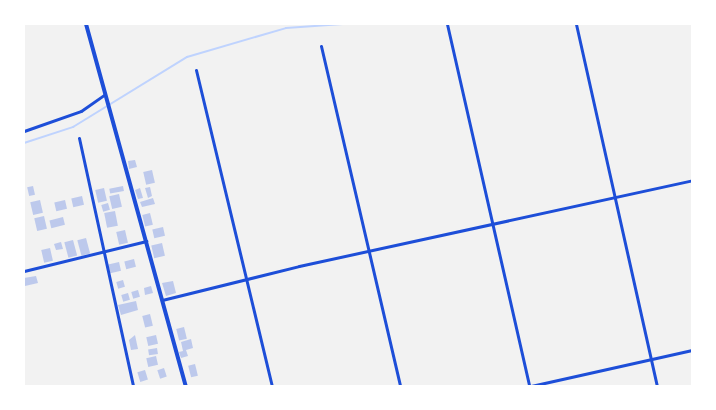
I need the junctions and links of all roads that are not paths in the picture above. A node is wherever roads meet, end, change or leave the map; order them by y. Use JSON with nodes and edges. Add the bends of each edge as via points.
{"nodes":[{"id":1,"x":86,"y":24,"type":"edge"},
{"id":2,"x":447,"y":24,"type":"edge"},
{"id":3,"x":576,"y":24,"type":"edge"},
{"id":4,"x":321,"y":46,"type":"dead end"},
{"id":5,"x":196,"y":70,"type":"dead end"},
{"id":6,"x":105,"y":94,"type":"junction"},
{"id":7,"x":24,"y":131,"type":"edge"},
{"id":8,"x":79,"y":138,"type":"dead end"},
{"id":9,"x":692,"y":180,"type":"edge"},
{"id":10,"x":615,"y":197,"type":"junction"},
{"id":11,"x":492,"y":225,"type":"junction"},
{"id":12,"x":146,"y":241,"type":"junction"},
{"id":13,"x":369,"y":250,"type":"junction"},
{"id":14,"x":103,"y":252,"type":"junction"},
{"id":15,"x":24,"y":271,"type":"edge"},
{"id":16,"x":246,"y":278,"type":"junction"},
{"id":17,"x":162,"y":300,"type":"junction"},
{"id":18,"x":692,"y":350,"type":"edge"},
{"id":19,"x":651,"y":360,"type":"junction"},
{"id":20,"x":134,"y":386,"type":"edge"},
{"id":21,"x":186,"y":386,"type":"edge"},
{"id":22,"x":272,"y":386,"type":"edge"},
{"id":23,"x":400,"y":386,"type":"edge"},
{"id":24,"x":530,"y":386,"type":"edge"},
{"id":25,"x":657,"y":386,"type":"edge"}],
"edges":[{"from":1,"to":6,"type":"street"},
{"from":2,"to":11,"type":"street"},
{"from":3,"to":10,"type":"street"},
{"from":4,"to":13,"type":"street"},
{"from":5,"to":16,"type":"street"},
{"from":6,"to":7,"type":"street","via":[[81,111]]},
{"from":6,"to":12,"type":"street"},
{"from":8,"to":14,"type":"street"},
{"from":9,"to":10,"type":"street"},
{"from":10,"to":11,"type":"street"},
{"from":10,"to":19,"type":"street"},
{"from":11,"to":13,"type":"street"},
{"from":11,"to":24,"type":"street"},
{"from":12,"to":14,"type":"street"},
{"from":12,"to":17,"type":"street"},
{"from":13,"to":16,"type":"street"},
{"from":13,"to":23,"type":"street"},
{"from":14,"to":15,"type":"street"},
{"from":14,"to":20,"type":"street"},
{"from":16,"to":17,"type":"street"},
{"from":16,"to":22,"type":"street"},
{"from":17,"to":21,"type":"street"},
{"from":18,"to":19,"type":"street"},
{"from":19,"to":24,"type":"street"},
{"from":19,"to":25,"type":"street"}]}
